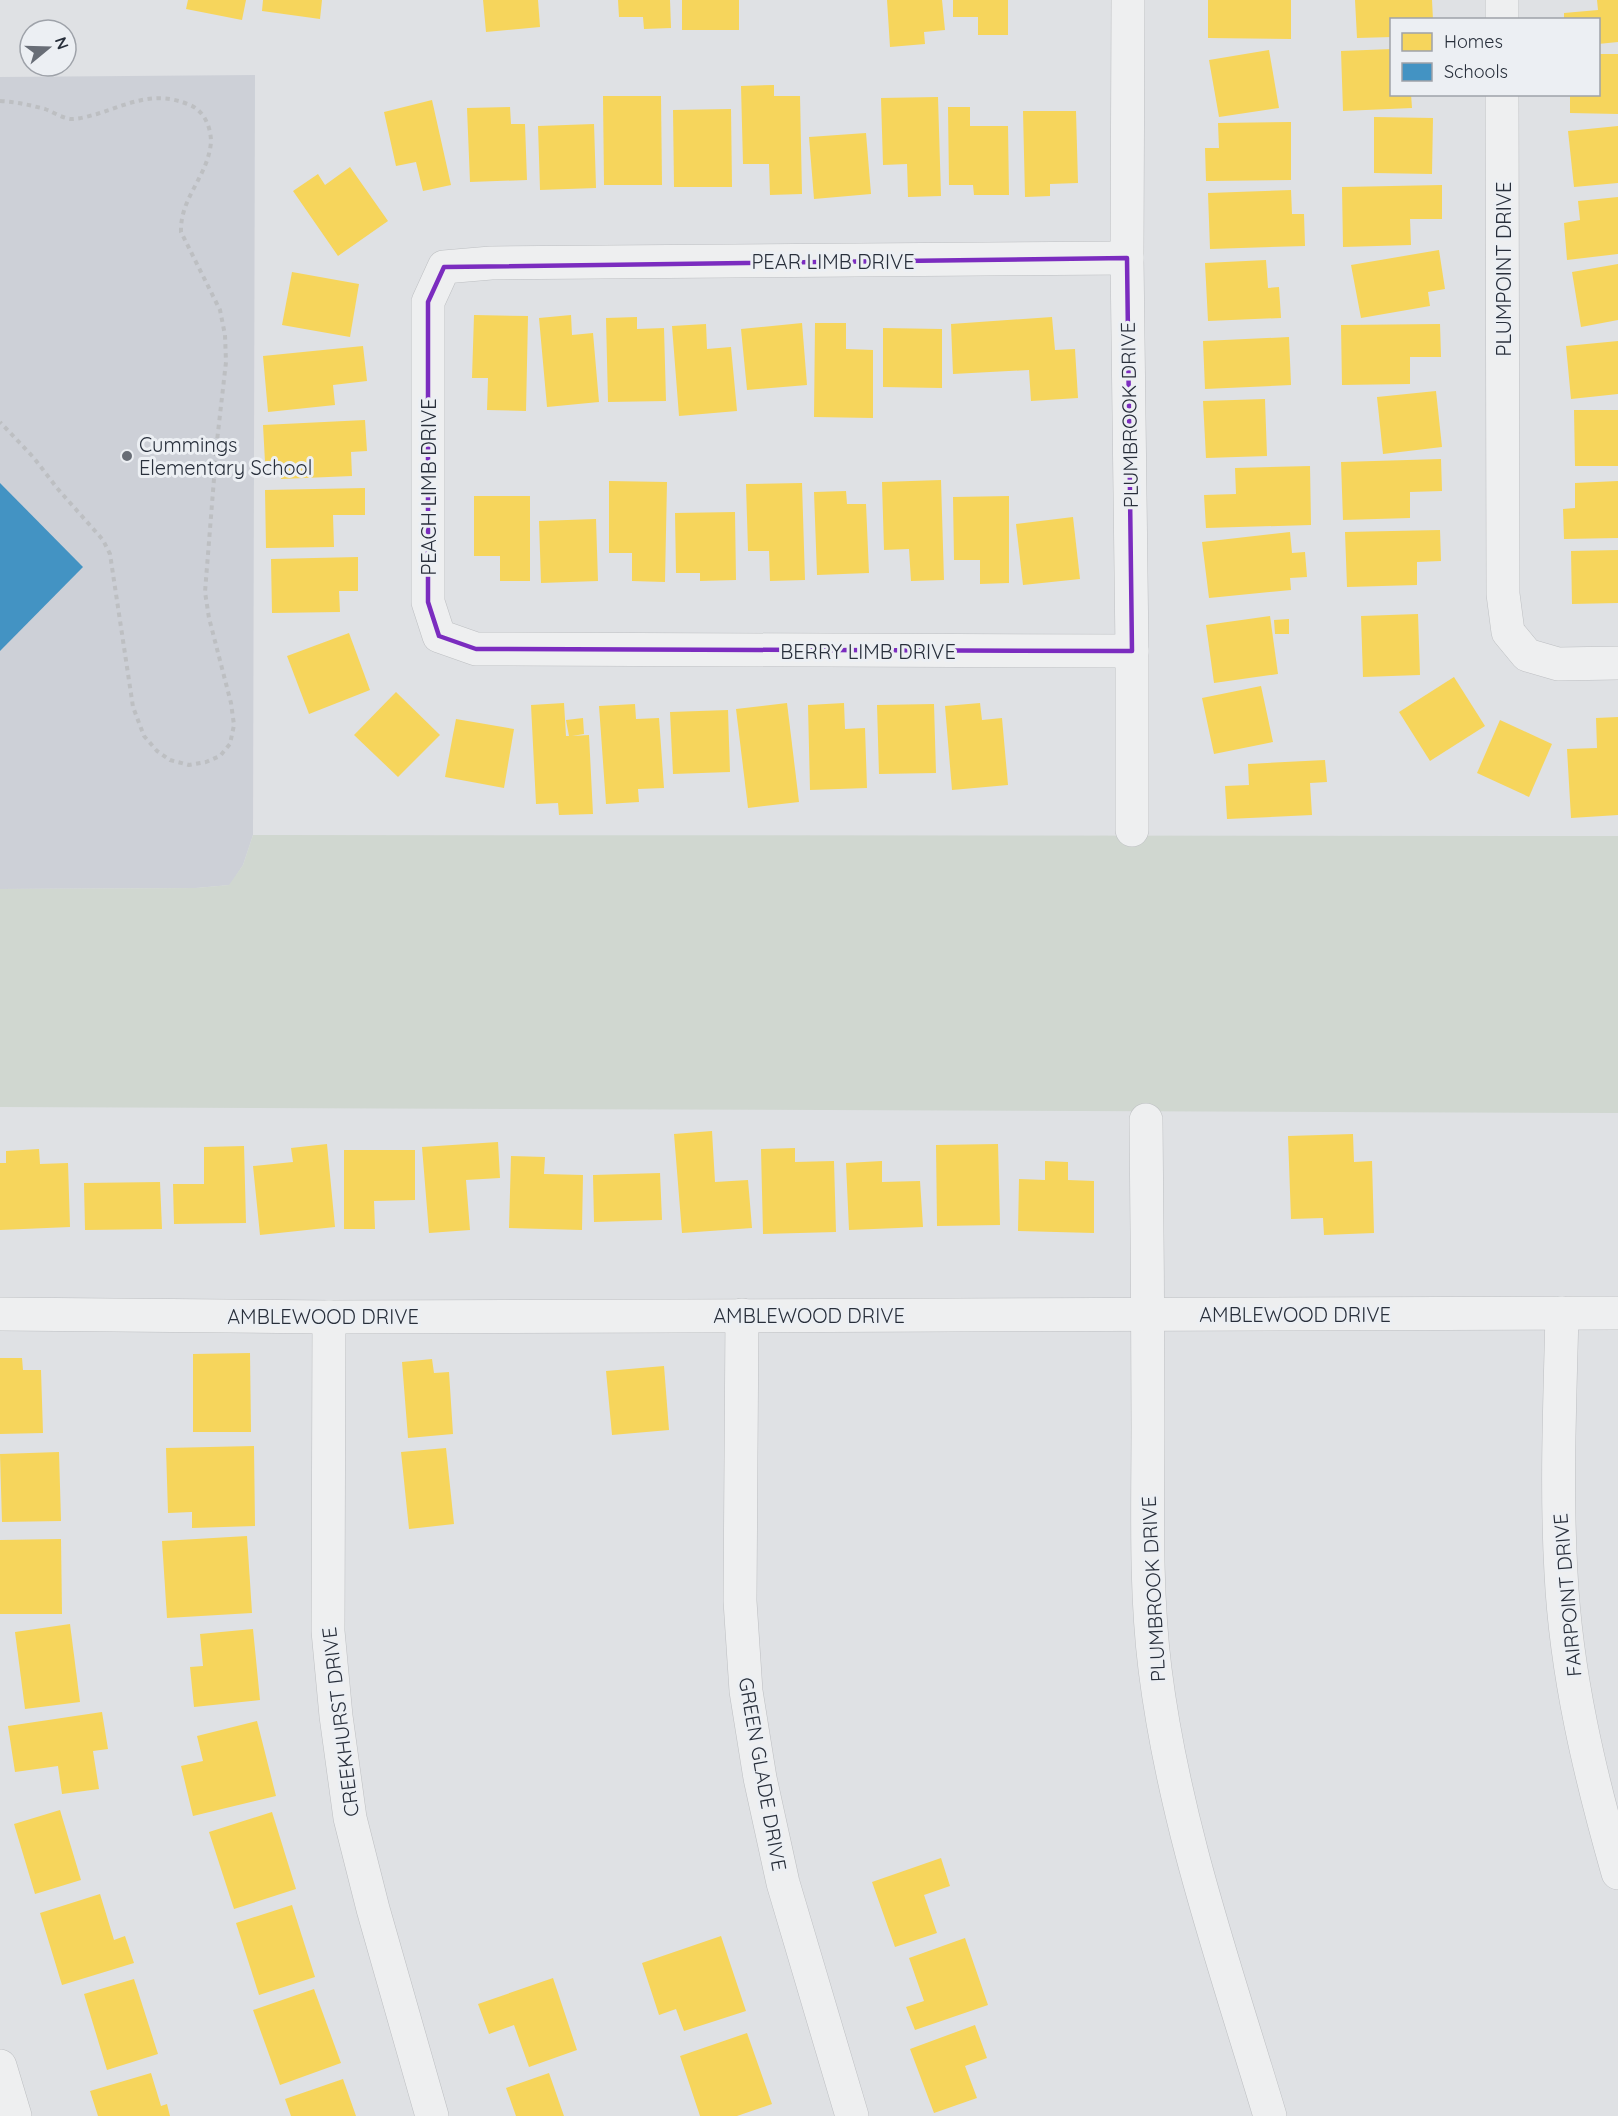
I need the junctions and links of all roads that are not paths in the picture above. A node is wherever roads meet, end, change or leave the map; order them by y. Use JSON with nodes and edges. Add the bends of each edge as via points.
{"nodes":[{"id":1,"x":1128,"y":0,"type":"edge"},
{"id":2,"x":1502,"y":0,"type":"edge"},
{"id":3,"x":1502,"y":18,"type":"edge"},
{"id":4,"x":1502,"y":96,"type":"edge"},
{"id":5,"x":1127,"y":258,"type":"junction"},
{"id":6,"x":539,"y":263,"type":"joint"},
{"id":7,"x":604,"y":650,"type":"joint"},
{"id":8,"x":1132,"y":651,"type":"junction"},
{"id":9,"x":1618,"y":663,"type":"edge"},
{"id":10,"x":1132,"y":830,"type":"dead end"},
{"id":11,"x":1146,"y":1120,"type":"dead end"},
{"id":12,"x":1562,"y":1313,"type":"junction"},
{"id":13,"x":1618,"y":1313,"type":"edge"},
{"id":14,"x":0,"y":1314,"type":"edge"},
{"id":15,"x":742,"y":1315,"type":"junction"},
{"id":16,"x":1148,"y":1315,"type":"junction"},
{"id":17,"x":329,"y":1317,"type":"junction"},
{"id":18,"x":1618,"y":1872,"type":"edge"},
{"id":19,"x":0,"y":2066,"type":"edge"},
{"id":20,"x":15,"y":2116,"type":"edge"},
{"id":21,"x":432,"y":2116,"type":"edge"},
{"id":22,"x":852,"y":2116,"type":"edge"},
{"id":23,"x":1270,"y":2116,"type":"edge"}],
"edges":[{"from":1,"to":5,"type":"street","name":"PLUMBROOK DRIVE"},
{"from":2,"to":3,"type":"street"},
{"from":4,"to":9,"type":"street","name":"PLUMPOINT DRIVE","via":[[1503,594],[1508,632],[1527,655],[1558,664]]},
{"from":5,"to":6,"type":"street","name":"PEAR LIMB DRIVE"},
{"from":5,"to":8,"type":"street","name":"PLUMBROOK DRIVE"},
{"from":6,"to":7,"type":"street","name":"PEACH LIMB DRIVE","via":[[444,267],[428,302],[428,602],[439,636],[476,650]]},
{"from":7,"to":8,"type":"street","name":"BERRY LIMB DRIVE"},
{"from":8,"to":10,"type":"street","name":"PLUMBROOK DRIVE"},
{"from":11,"to":16,"type":"street","name":"PLUMBROOK DRIVE"},
{"from":12,"to":13,"type":"street","name":"AMBLEWOOD DRIVE"},
{"from":12,"to":16,"type":"street","name":"AMBLEWOOD DRIVE"},
{"from":12,"to":18,"type":"street","name":"FAIRPOINT DRIVE","via":[[1559,1480],[1564,1609],[1585,1748]]},
{"from":14,"to":17,"type":"street","name":"AMBLEWOOD DRIVE"},
{"from":15,"to":16,"type":"street","name":"AMBLEWOOD DRIVE"},
{"from":15,"to":17,"type":"street","name":"AMBLEWOOD DRIVE"},
{"from":15,"to":22,"type":"street","name":"GREEN GLADE DRIVE","via":[[740,1601],[746,1691],[783,1883]]},
{"from":16,"to":23,"type":"street","name":"PLUMBROOK DRIVE","via":[[1150,1605],[1162,1721],[1187,1838]]},
{"from":17,"to":21,"type":"street","name":"CREEKHURST DRIVE","via":[[328,1631],[336,1716],[350,1818]]},
{"from":19,"to":20,"type":"street"}]}
